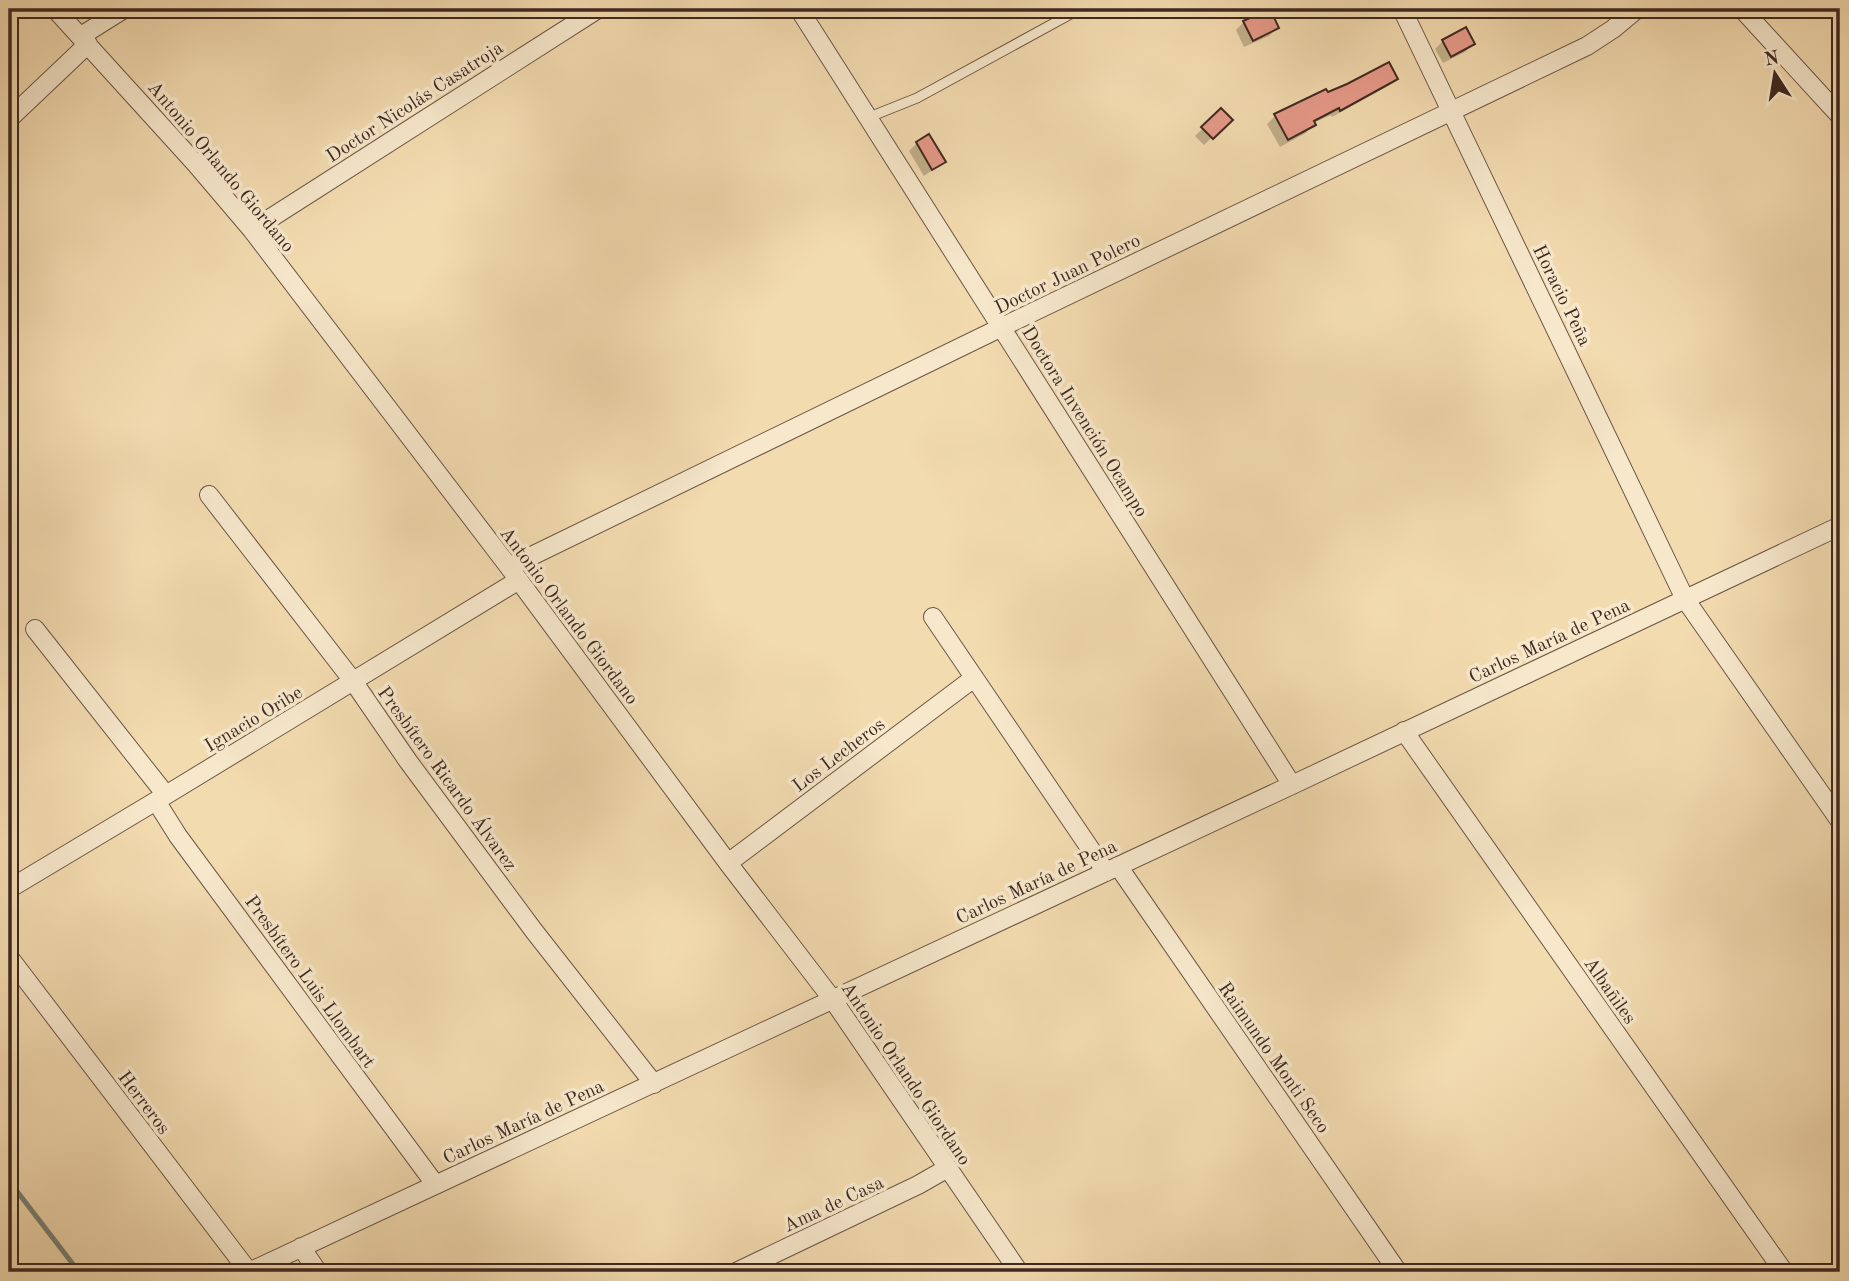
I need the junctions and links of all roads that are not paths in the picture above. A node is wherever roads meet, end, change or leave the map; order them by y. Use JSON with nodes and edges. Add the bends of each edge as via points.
{"nodes":[{"id":1,"x":55,"y":9,"type":"edge"},
{"id":2,"x":124,"y":9,"type":"edge"},
{"id":3,"x":597,"y":9,"type":"edge"},
{"id":4,"x":799,"y":9,"type":"edge"},
{"id":5,"x":1402,"y":9,"type":"edge"},
{"id":6,"x":1637,"y":9,"type":"edge"},
{"id":7,"x":1742,"y":9,"type":"edge"},
{"id":8,"x":1078,"y":10,"type":"edge"},
{"id":9,"x":85,"y":40,"type":"junction"},
{"id":10,"x":1452,"y":111,"type":"junction"},
{"id":11,"x":1840,"y":116,"type":"edge"},
{"id":12,"x":867,"y":118,"type":"junction"},
{"id":13,"x":9,"y":119,"type":"edge"},
{"id":14,"x":252,"y":230,"type":"junction"},
{"id":15,"x":1002,"y":327,"type":"junction"},
{"id":16,"x":209,"y":495,"type":"dead end"},
{"id":17,"x":1840,"y":526,"type":"edge"},
{"id":18,"x":514,"y":574,"type":"junction"},
{"id":19,"x":1685,"y":599,"type":"junction"},
{"id":20,"x":933,"y":617,"type":"dead end"},
{"id":21,"x":35,"y":629,"type":"dead end"},
{"id":22,"x":974,"y":678,"type":"junction"},
{"id":23,"x":354,"y":681,"type":"junction"},
{"id":24,"x":1404,"y":731,"type":"junction"},
{"id":25,"x":1292,"y":785,"type":"junction"},
{"id":26,"x":161,"y":798,"type":"junction"},
{"id":27,"x":1840,"y":821,"type":"edge"},
{"id":28,"x":728,"y":863,"type":"junction"},
{"id":29,"x":1112,"y":869,"type":"junction"},
{"id":30,"x":9,"y":889,"type":"edge"},
{"id":31,"x":9,"y":957,"type":"edge"},
{"id":32,"x":833,"y":1000,"type":"junction"},
{"id":33,"x":654,"y":1084,"type":"junction"},
{"id":34,"x":946,"y":1168,"type":"junction"},
{"id":35,"x":435,"y":1184,"type":"junction"},
{"id":36,"x":301,"y":1247,"type":"junction"},
{"id":37,"x":249,"y":1272,"type":"edge"},
{"id":38,"x":318,"y":1272,"type":"edge"},
{"id":39,"x":736,"y":1272,"type":"edge"},
{"id":40,"x":1019,"y":1272,"type":"edge"},
{"id":41,"x":1398,"y":1272,"type":"edge"},
{"id":42,"x":1784,"y":1272,"type":"edge"}],
"edges":[{"from":1,"to":9,"type":"street","name":"Antonio Orlando Giordano"},
{"from":2,"to":9,"type":"street"},
{"from":3,"to":14,"type":"street","name":"Doctor Nicolás Casatroja"},
{"from":4,"to":12,"type":"street","name":"Doctora Invención Ocampo"},
{"from":5,"to":10,"type":"street","name":"Horacio Peña"},
{"from":6,"to":10,"type":"street","name":"Doctor Juan Polero","via":[[1587,46]]},
{"from":7,"to":11,"type":"street"},
{"from":8,"to":12,"type":"lane","via":[[916,98]]},
{"from":9,"to":13,"type":"street"},
{"from":9,"to":14,"type":"street","name":"Antonio Orlando Giordano"},
{"from":10,"to":15,"type":"street","name":"Doctor Juan Polero"},
{"from":10,"to":19,"type":"street","name":"Horacio Peña"},
{"from":12,"to":15,"type":"street","name":"Doctora Invención Ocampo"},
{"from":14,"to":18,"type":"street","name":"Antonio Orlando Giordano"},
{"from":15,"to":18,"type":"street","name":"Doctor Juan Polero"},
{"from":15,"to":25,"type":"street","name":"Doctora Invención Ocampo"},
{"from":16,"to":23,"type":"street","name":"Presbítero Ricardo Álvarez"},
{"from":17,"to":19,"type":"street","name":"Carlos María de Pena"},
{"from":18,"to":23,"type":"street","name":"Ignacio Oribe"},
{"from":18,"to":28,"type":"street","name":"Antonio Orlando Giordano"},
{"from":19,"to":24,"type":"street","name":"Carlos María de Pena"},
{"from":19,"to":27,"type":"street","name":"Horacio Peña"},
{"from":20,"to":22,"type":"street","name":"Raimundo Monti Seco"},
{"from":21,"to":26,"type":"street","name":"Presbítero Luis Llombart"},
{"from":22,"to":28,"type":"street","name":"Los Lecheros"},
{"from":22,"to":29,"type":"street","name":"Raimundo Monti Seco"},
{"from":23,"to":26,"type":"street","name":"Ignacio Oribe"},
{"from":23,"to":33,"type":"street","name":"Presbítero Ricardo Álvarez","via":[[491,874]]},
{"from":24,"to":25,"type":"street","name":"Carlos María de Pena"},
{"from":24,"to":42,"type":"street","name":"Albañiles"},
{"from":25,"to":29,"type":"street","name":"Carlos María de Pena"},
{"from":26,"to":30,"type":"street","name":"Ignacio Oribe"},
{"from":26,"to":35,"type":"street","name":"Presbítero Luis Llombart","via":[[178,836]]},
{"from":28,"to":32,"type":"street","name":"Antonio Orlando Giordano"},
{"from":29,"to":32,"type":"street","name":"Carlos María de Pena"},
{"from":29,"to":41,"type":"street","name":"Raimundo Monti Seco"},
{"from":31,"to":37,"type":"street","name":"Herreros"},
{"from":32,"to":33,"type":"street","name":"Carlos María de Pena"},
{"from":32,"to":34,"type":"street","name":"Antonio Orlando Giordano"},
{"from":33,"to":35,"type":"street","name":"Carlos María de Pena"},
{"from":34,"to":39,"type":"street","name":"Ama de Casa"},
{"from":34,"to":40,"type":"street","name":"Antonio Orlando Giordano"},
{"from":35,"to":36,"type":"street","name":"Carlos María de Pena"},
{"from":36,"to":37,"type":"street","name":"Carlos María de Pena"},
{"from":36,"to":38,"type":"street"}]}
